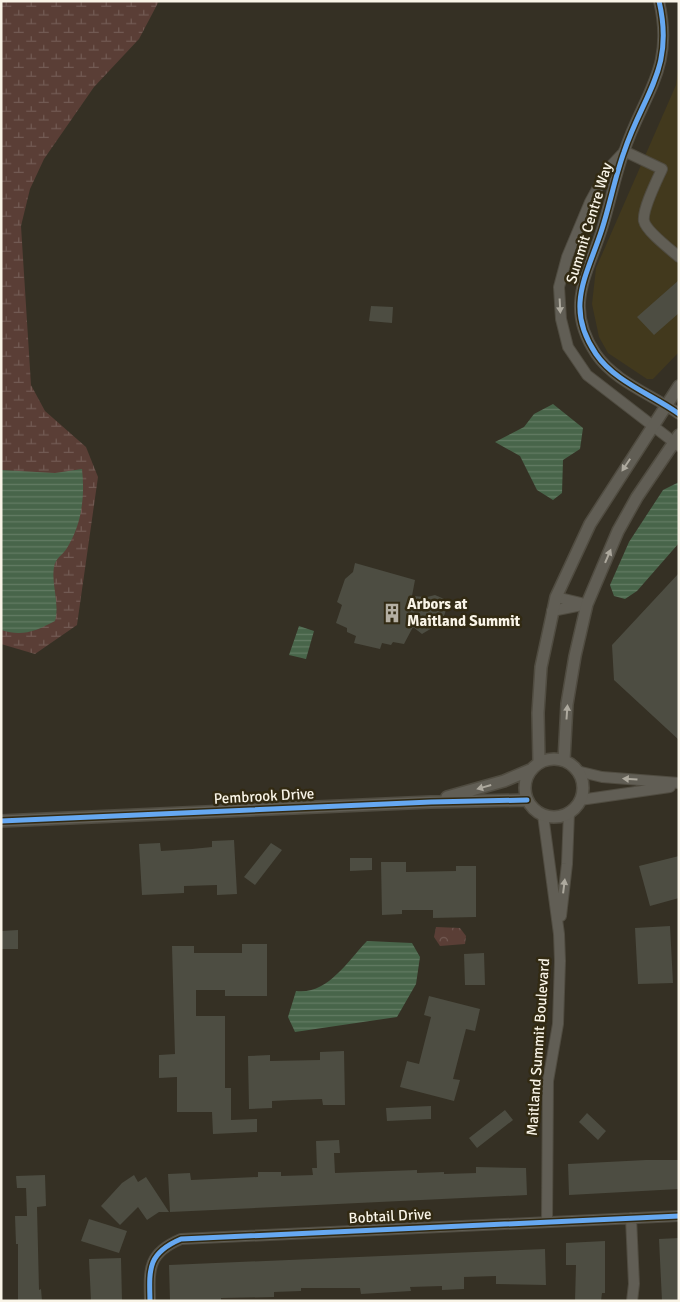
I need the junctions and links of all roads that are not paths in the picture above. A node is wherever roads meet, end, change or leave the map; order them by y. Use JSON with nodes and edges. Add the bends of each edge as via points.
{"nodes":[{"id":1,"x":659,"y":1,"type":"edge"},
{"id":2,"x":624,"y":151,"type":"junction"},
{"id":3,"x":679,"y":257,"type":"edge"},
{"id":4,"x":679,"y":386,"type":"edge"},
{"id":5,"x":666,"y":405,"type":"junction"},
{"id":6,"x":679,"y":414,"type":"edge"},
{"id":7,"x":653,"y":425,"type":"junction"},
{"id":8,"x":677,"y":441,"type":"edge"},
{"id":9,"x":556,"y":597,"type":"junction"},
{"id":10,"x":587,"y":604,"type":"junction"},
{"id":11,"x":552,"y":611,"type":"junction"},
{"id":12,"x":564,"y":760,"type":"junction"},
{"id":13,"x":540,"y":762,"type":"junction"},
{"id":14,"x":530,"y":770,"type":"junction"},
{"id":15,"x":577,"y":771,"type":"junction"},
{"id":16,"x":679,"y":784,"type":"edge"},
{"id":17,"x":527,"y":800,"type":"junction"},
{"id":18,"x":580,"y":800,"type":"junction"},
{"id":19,"x":431,"y":802,"type":"junction"},
{"id":20,"x":569,"y":812,"type":"junction"},
{"id":21,"x":543,"y":815,"type":"junction"},
{"id":22,"x":1,"y":821,"type":"edge"},
{"id":23,"x":559,"y":934,"type":"junction"},
{"id":24,"x":679,"y":1216,"type":"edge"},
{"id":25,"x":631,"y":1218,"type":"junction"},
{"id":26,"x":547,"y":1221,"type":"junction"},
{"id":27,"x":150,"y":1301,"type":"edge"},
{"id":28,"x":632,"y":1301,"type":"edge"}],
"edges":[{"from":1,"to":2,"type":"street","name":"Summit Centre Way","via":[[664,34],[660,64],[654,87]]},
{"from":2,"to":3,"type":"street","name":"Summit Centre Way","via":[[662,169],[644,220],[648,228]]},
{"from":2,"to":5,"type":"street","name":"Summit Centre Way","via":[[602,230],[586,266],[579,299],[584,332],[597,356],[622,378]]},
{"from":2,"to":7,"type":"street","name":"Summit Centre Way","one_way":true,"via":[[608,169],[567,257],[559,287],[560,319],[568,348],[587,375]]},
{"from":4,"to":5,"type":"street"},
{"from":5,"to":6,"type":"street","name":"Summit Centre Way"},
{"from":5,"to":7,"type":"street"},
{"from":7,"to":8,"type":"street","name":"Summit Centre Way"},
{"from":7,"to":9,"type":"street","one_way":true,"via":[[590,524]]},
{"from":10,"to":8,"type":"street","one_way":true,"via":[[636,497]]},
{"from":9,"to":10,"type":"street"},
{"from":9,"to":11,"type":"street"},
{"from":10,"to":11,"type":"street"},
{"from":12,"to":10,"type":"street","one_way":true,"via":[[569,695]]},
{"from":11,"to":13,"type":"street","via":[[541,667],[538,713]]},
{"from":12,"to":13,"type":"street","via":[[554,758]]},
{"from":12,"to":15,"type":"street"},
{"from":13,"to":14,"type":"street"},
{"from":14,"to":17,"type":"street","via":[[525,780]]},
{"from":14,"to":19,"type":"street","name":"Pembrook Drive","one_way":true},
{"from":16,"to":15,"type":"street","one_way":true,"via":[[602,777]]},
{"from":15,"to":18,"type":"street","via":[[582,780]]},
{"from":16,"to":18,"type":"street"},
{"from":17,"to":19,"type":"street","name":"Pembrook Drive"},
{"from":17,"to":21,"type":"street"},
{"from":18,"to":20,"type":"street"},
{"from":19,"to":22,"type":"street","name":"Pembrook Drive"},
{"from":20,"to":21,"type":"street","via":[[554,817]]},
{"from":23,"to":20,"type":"street","name":"Maitland Summit Boulevard","one_way":true},
{"from":21,"to":23,"type":"street","name":"Maitland Summit Boulevard"},
{"from":23,"to":26,"type":"street","name":"Maitland Summit Boulevard","via":[[558,1024],[548,1081]]},
{"from":24,"to":25,"type":"street","name":"Bobtail Drive"},
{"from":25,"to":26,"type":"street","name":"Bobtail Drive"},
{"from":25,"to":28,"type":"street"},
{"from":26,"to":27,"type":"street","name":"Bobtail Drive","via":[[181,1239],[166,1245],[154,1256],[149,1271]]}]}
